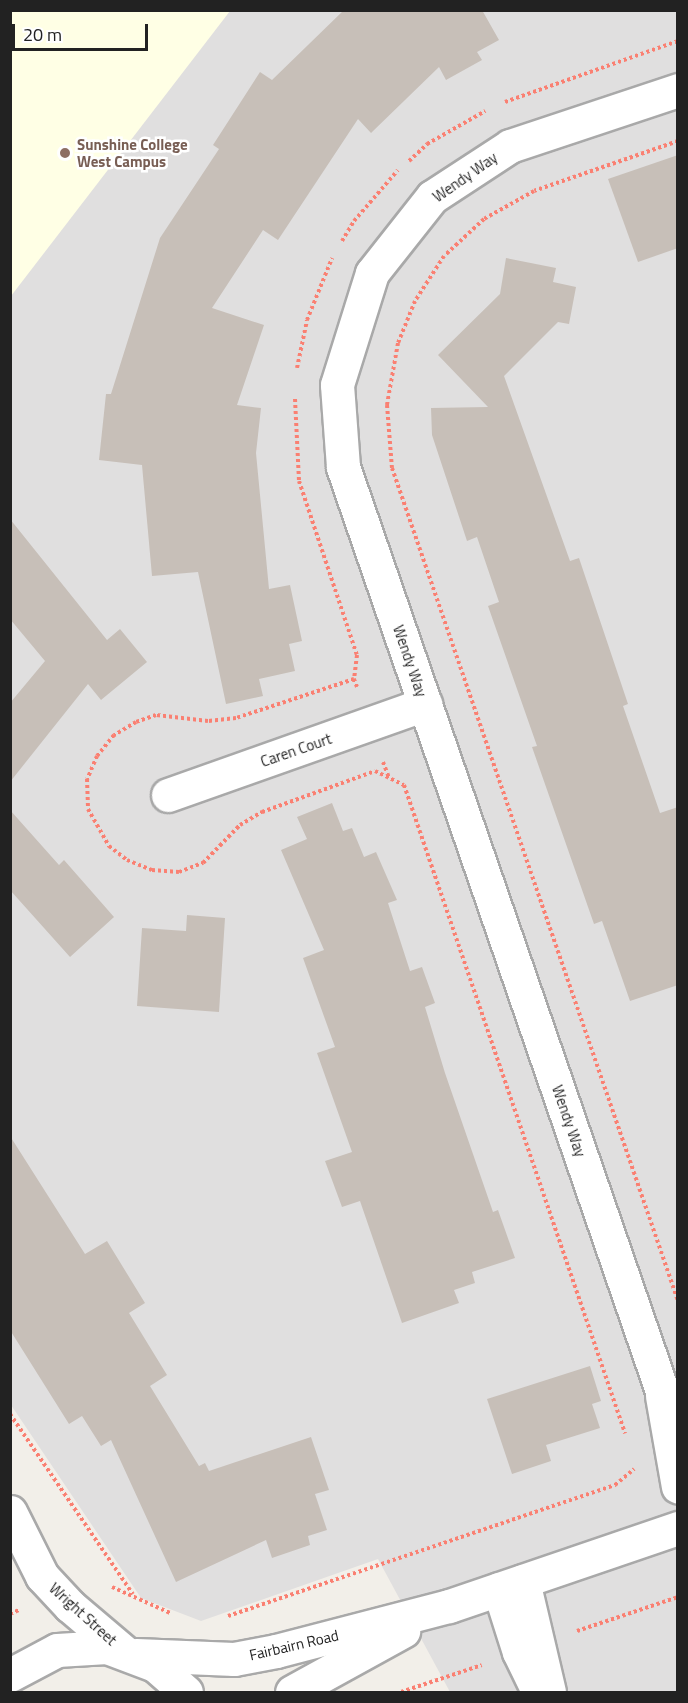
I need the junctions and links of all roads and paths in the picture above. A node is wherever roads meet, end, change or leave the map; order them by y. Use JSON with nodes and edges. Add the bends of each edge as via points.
{"nodes":[{"id":1,"x":678,"y":90,"type":"edge"},
{"id":2,"x":678,"y":141,"type":"edge"},
{"id":3,"x":425,"y":704,"type":"junction"},
{"id":4,"x":388,"y":778,"type":"dead end"},
{"id":5,"x":168,"y":795,"type":"dead end"},
{"id":6,"x":678,"y":1301,"type":"edge"},
{"id":7,"x":662,"y":1391,"type":"junction"},
{"id":8,"x":10,"y":1414,"type":"edge"},
{"id":9,"x":678,"y":1420,"type":"edge"},
{"id":10,"x":669,"y":1455,"type":"junction"},
{"id":11,"x":636,"y":1466,"type":"junction"},
{"id":12,"x":678,"y":1487,"type":"edge"},
{"id":13,"x":10,"y":1512,"type":"edge"},
{"id":14,"x":678,"y":1528,"type":"edge"},
{"id":15,"x":511,"y":1585,"type":"junction"},
{"id":16,"x":133,"y":1594,"type":"dead end"},
{"id":17,"x":449,"y":1606,"type":"junction"},
{"id":18,"x":237,"y":1613,"type":"dead end"},
{"id":19,"x":130,"y":1653,"type":"junction"},
{"id":20,"x":10,"y":1675,"type":"edge"},
{"id":21,"x":186,"y":1692,"type":"edge"},
{"id":22,"x":292,"y":1692,"type":"edge"},
{"id":23,"x":538,"y":1692,"type":"edge"},
{"id":24,"x":549,"y":1692,"type":"edge"}],
"edges":[{"from":1,"to":3,"type":"street","name":"Wendy Way","via":[[510,146],[432,197],[372,273],[337,385],[343,467]]},
{"from":2,"to":6,"type":"path","via":[[534,191],[484,219],[444,256],[415,301],[398,343],[387,405],[392,468]]},
{"from":3,"to":5,"type":"street","name":"Caren Court"},
{"from":3,"to":7,"type":"street","name":"Wendy Way"},
{"from":4,"to":11,"type":"path","via":[[404,786]]},
{"from":7,"to":9,"type":"street","name":"Wendy Way"},
{"from":7,"to":10,"type":"street","name":"Wendy Way"},
{"from":8,"to":16,"type":"path"},
{"from":10,"to":11,"type":"path"},
{"from":10,"to":12,"type":"street","name":"Wendy Way"},
{"from":11,"to":18,"type":"path","via":[[615,1485]]},
{"from":13,"to":19,"type":"street","name":"Wright Street","via":[[42,1576],[70,1606]]},
{"from":14,"to":15,"type":"street","name":"Fairbairn Road"},
{"from":15,"to":17,"type":"street","name":"Fairbairn Road"},
{"from":15,"to":23,"type":"street","via":[[519,1652]]},
{"from":15,"to":24,"type":"street"},
{"from":17,"to":19,"type":"street","name":"Fairbairn Road","via":[[234,1659]]},
{"from":17,"to":22,"type":"street","name":"Fairbairn Road"},
{"from":19,"to":20,"type":"street","via":[[90,1646],[57,1650]]},
{"from":19,"to":21,"type":"street","via":[[164,1671]]}]}
